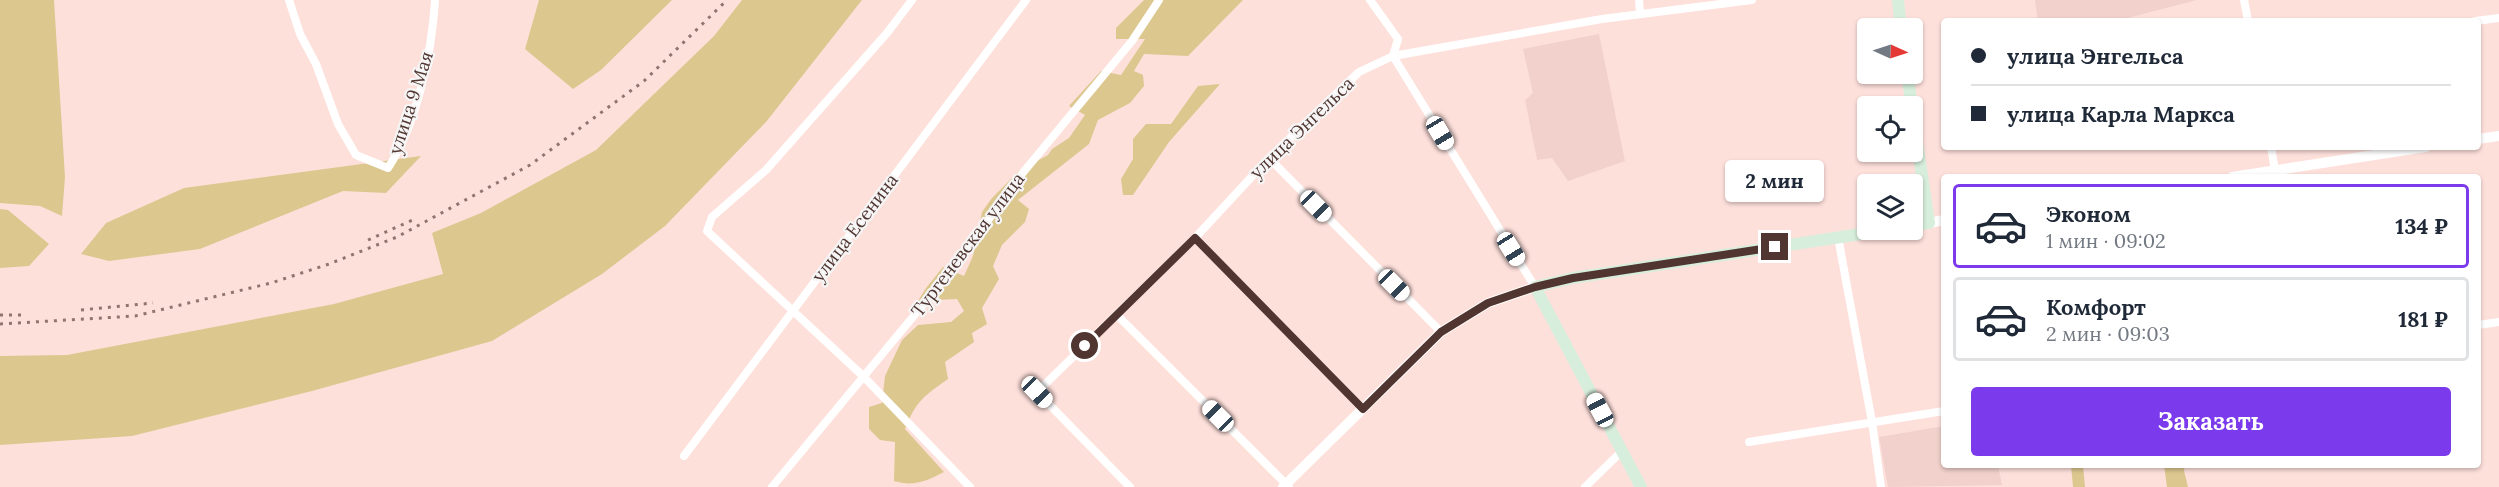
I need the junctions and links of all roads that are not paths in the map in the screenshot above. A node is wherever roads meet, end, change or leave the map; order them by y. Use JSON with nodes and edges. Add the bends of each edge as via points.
{"nodes":[{"id":1,"x":289,"y":0,"type":"edge"},
{"id":2,"x":435,"y":0,"type":"edge"},
{"id":3,"x":912,"y":0,"type":"edge"},
{"id":4,"x":1026,"y":0,"type":"edge"},
{"id":5,"x":1159,"y":0,"type":"edge"},
{"id":6,"x":1370,"y":0,"type":"edge"},
{"id":7,"x":1639,"y":0,"type":"edge"},
{"id":8,"x":1752,"y":0,"type":"edge"},
{"id":9,"x":1898,"y":0,"type":"edge"},
{"id":10,"x":2244,"y":0,"type":"edge"},
{"id":11,"x":1640,"y":14,"type":"junction"},
{"id":12,"x":1900,"y":18,"type":"edge"},
{"id":13,"x":2247,"y":18,"type":"edge"},
{"id":14,"x":2499,"y":18,"type":"edge"},
{"id":15,"x":2481,"y":20,"type":"edge"},
{"id":16,"x":1393,"y":56,"type":"junction"},
{"id":17,"x":2499,"y":136,"type":"edge"},
{"id":18,"x":2481,"y":139,"type":"edge"},
{"id":19,"x":2272,"y":150,"type":"edge"},
{"id":20,"x":2406,"y":150,"type":"edge"},
{"id":21,"x":1269,"y":158,"type":"junction"},
{"id":22,"x":1920,"y":162,"type":"edge"},
{"id":23,"x":2276,"y":170,"type":"junction"},
{"id":24,"x":2251,"y":174,"type":"edge"},
{"id":25,"x":1941,"y":221,"type":"edge"},
{"id":26,"x":1929,"y":223,"type":"junction"},
{"id":27,"x":1923,"y":224,"type":"edge"},
{"id":28,"x":1857,"y":234,"type":"edge"},
{"id":29,"x":1838,"y":237,"type":"junction"},
{"id":30,"x":1195,"y":238,"type":"junction"},
{"id":31,"x":1535,"y":287,"type":"junction"},
{"id":32,"x":792,"y":312,"type":"junction"},
{"id":33,"x":1117,"y":315,"type":"junction"},
{"id":34,"x":2499,"y":322,"type":"edge"},
{"id":35,"x":2481,"y":325,"type":"edge"},
{"id":36,"x":1441,"y":332,"type":"junction"},
{"id":37,"x":863,"y":376,"type":"junction"},
{"id":38,"x":1363,"y":409,"type":"junction"},
{"id":39,"x":1941,"y":411,"type":"edge"},
{"id":40,"x":1872,"y":422,"type":"junction"},
{"id":41,"x":1749,"y":442,"type":"dead end"},
{"id":42,"x":1622,"y":451,"type":"junction"},
{"id":43,"x":684,"y":456,"type":"dead end"},
{"id":44,"x":1286,"y":486,"type":"edge"},
{"id":45,"x":772,"y":487,"type":"edge"},
{"id":46,"x":970,"y":487,"type":"edge"},
{"id":47,"x":1130,"y":487,"type":"edge"},
{"id":48,"x":1585,"y":487,"type":"edge"},
{"id":49,"x":1641,"y":487,"type":"edge"},
{"id":50,"x":1881,"y":487,"type":"edge"}],
"edges":[{"from":1,"to":2,"type":"street","name":"улица 9 Мая","via":[[338,124],[356,155],[388,168],[399,152],[425,73]]},
{"from":3,"to":32,"type":"street","via":[[766,170],[712,217],[707,231]]},
{"from":4,"to":32,"type":"street","name":"улица Есенина"},
{"from":5,"to":37,"type":"street","name":"Тургеневская улица","via":[[1132,41],[1021,175],[951,271]]},
{"from":6,"to":16,"type":"street","via":[[1398,39]]},
{"from":7,"to":11,"type":"street"},
{"from":8,"to":11,"type":"street","name":"улица Энгельса"},
{"from":9,"to":12,"type":"main road"},
{"from":10,"to":13,"type":"street"},
{"from":11,"to":16,"type":"street","name":"улица Энгельса"},
{"from":14,"to":15,"type":"street"},
{"from":16,"to":21,"type":"street","name":"улица Энгельса","via":[[1359,72]]},
{"from":16,"to":31,"type":"street"},
{"from":17,"to":18,"type":"street"},
{"from":19,"to":23,"type":"street"},
{"from":20,"to":23,"type":"street"},
{"from":21,"to":30,"type":"street","name":"улица Энгельса"},
{"from":21,"to":36,"type":"street"},
{"from":22,"to":26,"type":"main road"},
{"from":23,"to":24,"type":"street"},
{"from":25,"to":26,"type":"street"},
{"from":26,"to":27,"type":"main road"},
{"from":28,"to":29,"type":"main road"},
{"from":29,"to":31,"type":"main road"},
{"from":29,"to":40,"type":"street"},
{"from":30,"to":33,"type":"street","name":"улица Энгельса"},
{"from":30,"to":38,"type":"street"},
{"from":31,"to":36,"type":"street","via":[[1488,303]]},
{"from":31,"to":42,"type":"main road"},
{"from":32,"to":37,"type":"street"},
{"from":32,"to":43,"type":"street","name":"улица Есенина"},
{"from":33,"to":44,"type":"street"},
{"from":33,"to":47,"type":"street","name":"улица Энгельса","via":[[1037,392]]},
{"from":34,"to":35,"type":"street"},
{"from":36,"to":38,"type":"street"},
{"from":37,"to":45,"type":"street","name":"Тургеневская улица"},
{"from":37,"to":46,"type":"street"},
{"from":38,"to":44,"type":"street"},
{"from":39,"to":40,"type":"street"},
{"from":40,"to":41,"type":"street"},
{"from":40,"to":50,"type":"street"},
{"from":42,"to":48,"type":"street"},
{"from":42,"to":49,"type":"main road"}]}
